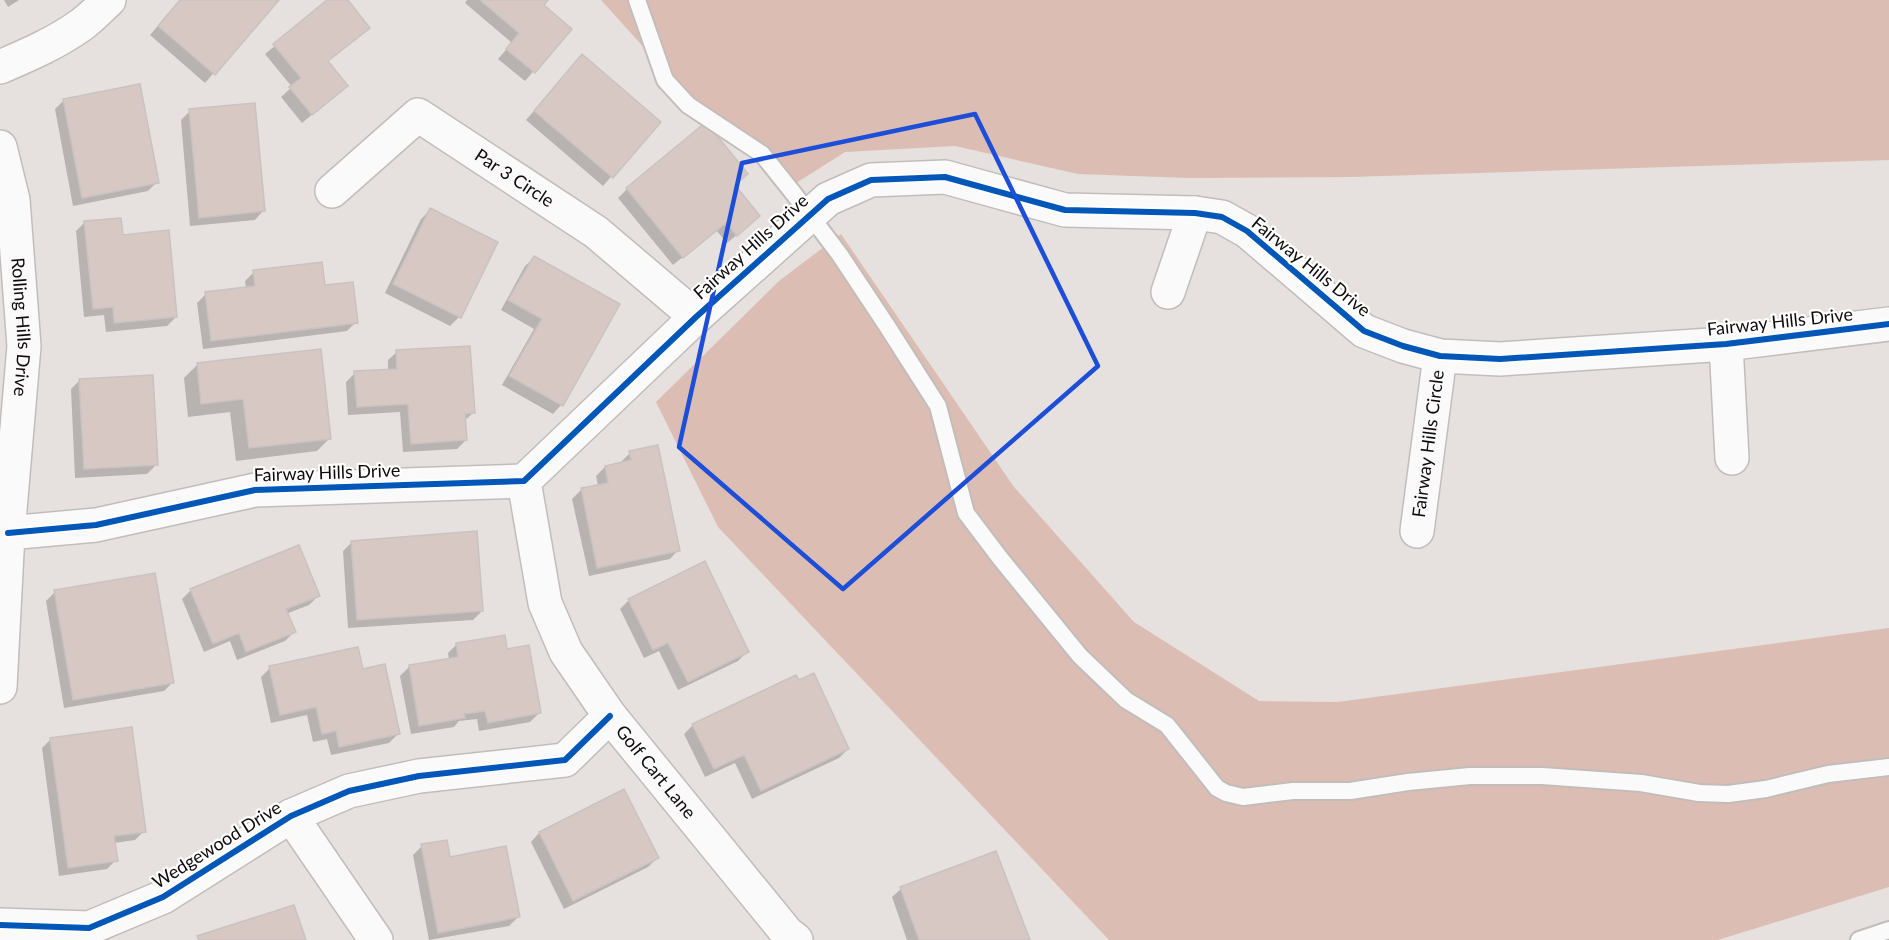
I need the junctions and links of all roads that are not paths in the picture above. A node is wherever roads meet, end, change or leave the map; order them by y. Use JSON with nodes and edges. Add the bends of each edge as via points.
{"nodes":[{"id":1,"x":109,"y":0,"type":"edge"},
{"id":2,"x":637,"y":0,"type":"edge"},
{"id":3,"x":0,"y":66,"type":"edge"},
{"id":4,"x":0,"y":147,"type":"edge"},
{"id":5,"x":332,"y":191,"type":"dead end"},
{"id":6,"x":1195,"y":213,"type":"junction"},
{"id":7,"x":810,"y":215,"type":"junction"},
{"id":8,"x":1168,"y":292,"type":"dead end"},
{"id":9,"x":696,"y":317,"type":"junction"},
{"id":10,"x":1889,"y":324,"type":"edge"},
{"id":11,"x":1726,"y":344,"type":"junction"},
{"id":12,"x":1440,"y":356,"type":"junction"},
{"id":13,"x":1732,"y":458,"type":"dead end"},
{"id":14,"x":524,"y":481,"type":"junction"},
{"id":15,"x":1417,"y":531,"type":"dead end"},
{"id":16,"x":8,"y":533,"type":"junction"},
{"id":17,"x":0,"y":687,"type":"edge"},
{"id":18,"x":610,"y":716,"type":"junction"},
{"id":19,"x":1889,"y":767,"type":"edge"},
{"id":20,"x":291,"y":816,"type":"junction"},
{"id":21,"x":0,"y":925,"type":"edge"},
{"id":22,"x":1889,"y":930,"type":"edge"},
{"id":23,"x":376,"y":940,"type":"edge"},
{"id":24,"x":796,"y":940,"type":"edge"},
{"id":25,"x":1859,"y":940,"type":"edge"}],
"edges":[{"from":1,"to":3,"type":"street","via":[[59,39]]},
{"from":2,"to":7,"type":"lane","via":[[665,80],[687,105],[762,154]]},
{"from":4,"to":16,"type":"street","name":"Rolling Hills Drive","via":[[13,200],[24,346]]},
{"from":5,"to":9,"type":"street","name":"Par 3 Circle","via":[[418,115],[596,232]]},
{"from":6,"to":7,"type":"street","name":"Fairway Hills Drive","via":[[1065,210],[945,177],[871,180],[828,199]]},
{"from":6,"to":8,"type":"street"},
{"from":6,"to":12,"type":"street","name":"Fairway Hills Drive","via":[[1222,217],[1247,231],[1364,331]]},
{"from":7,"to":9,"type":"street","name":"Fairway Hills Drive"},
{"from":7,"to":19,"type":"lane","via":[[938,406],[966,513],[1080,656],[1126,700],[1167,725],[1217,788],[1226,793],[1243,796],[1350,791],[1470,777],[1542,776],[1728,794],[1828,774]]},
{"from":9,"to":14,"type":"street","name":"Fairway Hills Drive"},
{"from":10,"to":11,"type":"street","name":"Fairway Hills Drive"},
{"from":11,"to":12,"type":"street","name":"Fairway Hills Drive","via":[[1500,358]]},
{"from":11,"to":13,"type":"street"},
{"from":12,"to":15,"type":"street","name":"Fairway Hills Circle"},
{"from":14,"to":16,"type":"street","name":"Fairway Hills Drive","via":[[255,490],[96,525]]},
{"from":14,"to":18,"type":"street","name":"Golf Cart Lane","via":[[545,603],[566,652]]},
{"from":16,"to":17,"type":"street","name":"Rolling Hills Drive"},
{"from":18,"to":20,"type":"street","name":"Wedgewood Drive","via":[[565,760],[419,776],[349,791]]},
{"from":18,"to":24,"type":"street","name":"Golf Cart Lane"},
{"from":20,"to":21,"type":"street","name":"Wedgewood Drive","via":[[163,897],[89,928]]},
{"from":20,"to":23,"type":"street"},
{"from":22,"to":25,"type":"lane"}]}
